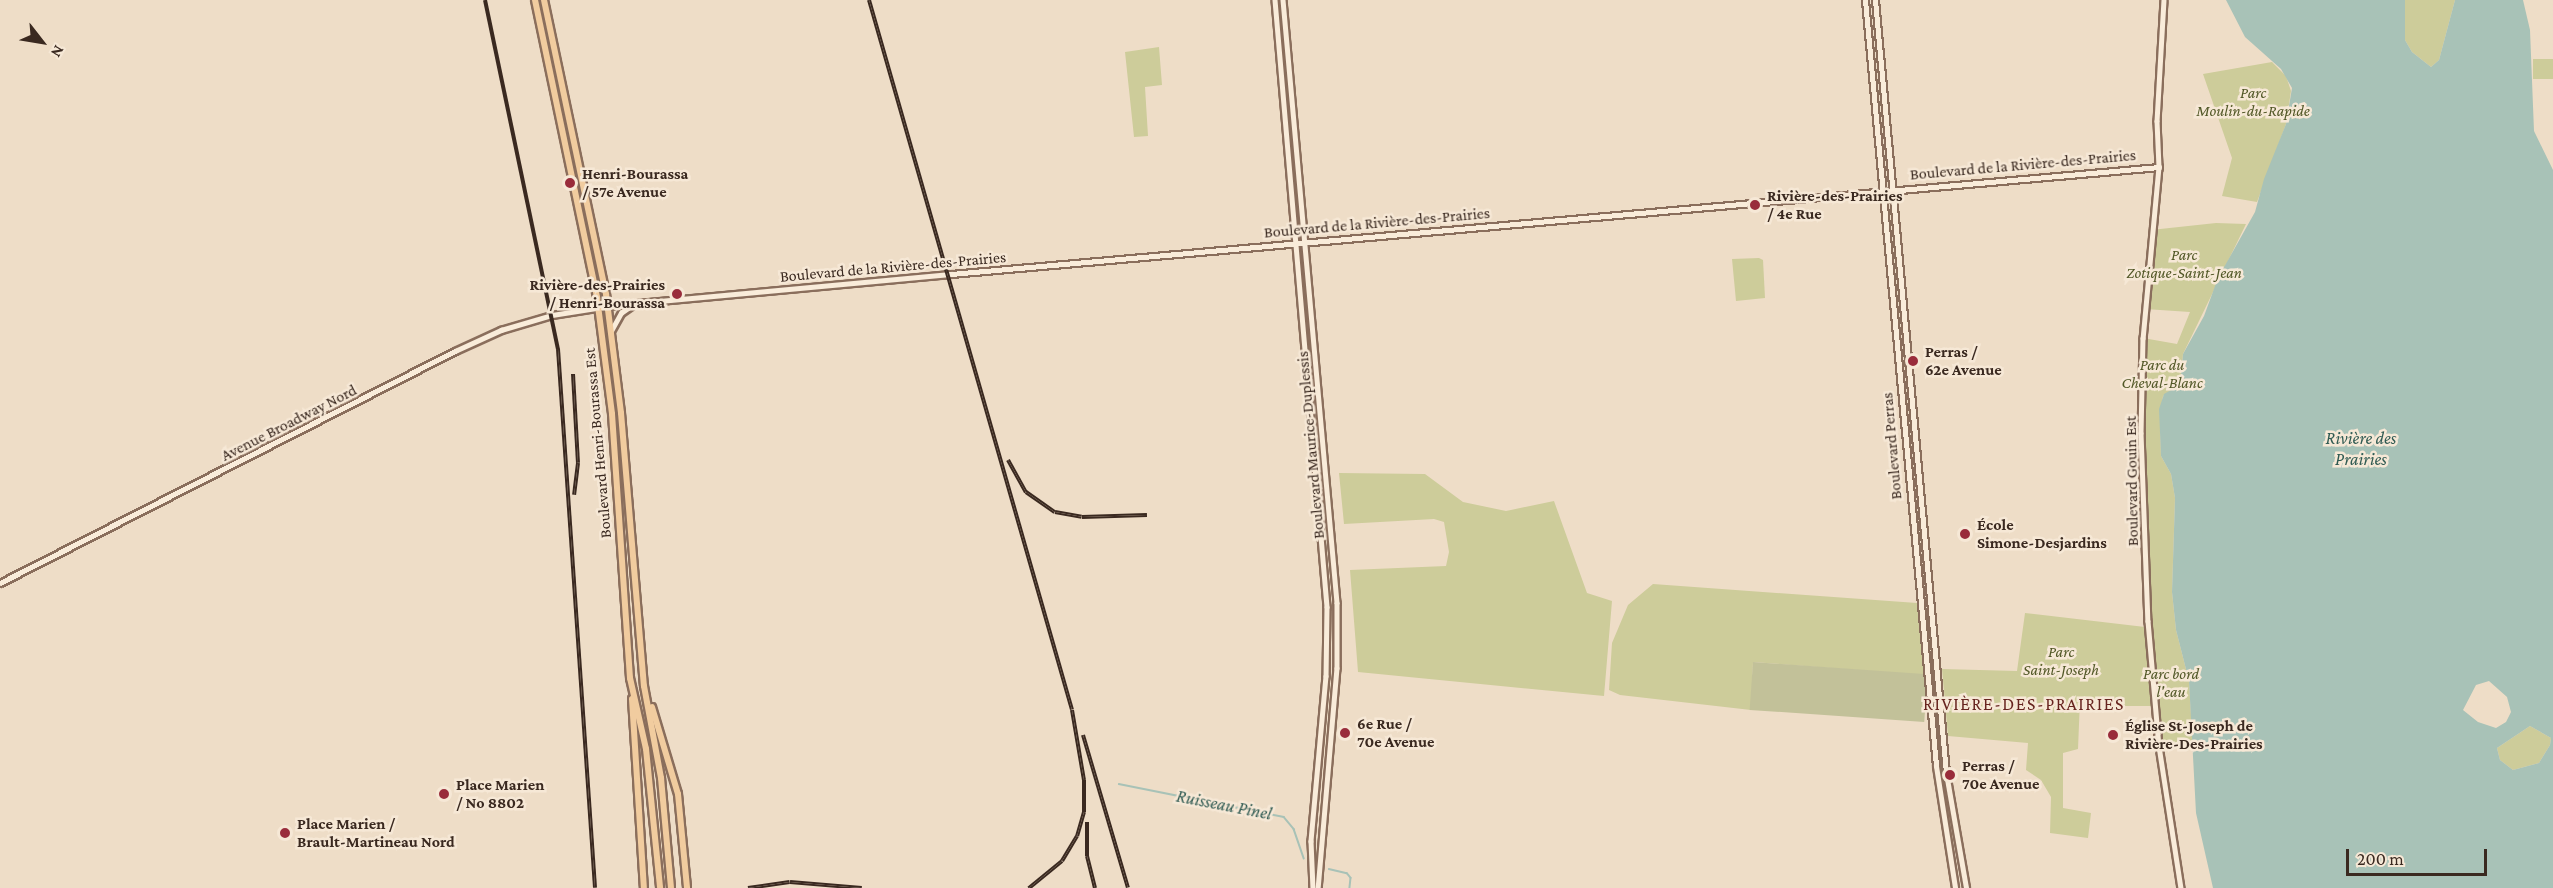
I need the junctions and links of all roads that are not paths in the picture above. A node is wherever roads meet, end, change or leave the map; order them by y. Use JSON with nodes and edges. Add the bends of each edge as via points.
{"nodes":[{"id":1,"x":535,"y":0,"type":"edge"},
{"id":2,"x":544,"y":0,"type":"edge"},
{"id":3,"x":1275,"y":0,"type":"edge"},
{"id":4,"x":1283,"y":0,"type":"edge"},
{"id":5,"x":1864,"y":0,"type":"edge"},
{"id":6,"x":1875,"y":0,"type":"edge"},
{"id":7,"x":2164,"y":0,"type":"edge"},
{"id":8,"x":2159,"y":166,"type":"junction"},
{"id":9,"x":1893,"y":188,"type":"junction"},
{"id":10,"x":1882,"y":189,"type":"junction"},
{"id":11,"x":1305,"y":242,"type":"junction"},
{"id":12,"x":1296,"y":243,"type":"junction"},
{"id":13,"x":637,"y":303,"type":"junction"},
{"id":14,"x":607,"y":306,"type":"junction"},
{"id":15,"x":598,"y":307,"type":"junction"},
{"id":16,"x":610,"y":333,"type":"junction"},
{"id":17,"x":0,"y":584,"type":"edge"},
{"id":18,"x":1338,"y":622,"type":"junction"},
{"id":19,"x":1328,"y":623,"type":"junction"},
{"id":20,"x":630,"y":678,"type":"junction"},
{"id":21,"x":644,"y":686,"type":"junction"},
{"id":22,"x":686,"y":887,"type":"edge"},
{"id":23,"x":644,"y":888,"type":"edge"},
{"id":24,"x":660,"y":888,"type":"edge"},
{"id":25,"x":671,"y":888,"type":"edge"},
{"id":26,"x":1313,"y":888,"type":"edge"},
{"id":27,"x":1318,"y":888,"type":"edge"},
{"id":28,"x":1955,"y":888,"type":"edge"},
{"id":29,"x":1966,"y":888,"type":"edge"},
{"id":30,"x":2181,"y":888,"type":"edge"}],
"edges":[{"from":1,"to":15,"type":"main road","name":"Boulevard Henri-Bourassa Est"},
{"from":2,"to":14,"type":"main road","name":"Boulevard Henri-Bourassa Est"},
{"from":3,"to":12,"type":"street","name":"Boulevard Maurice-Duplessis"},
{"from":4,"to":11,"type":"street","name":"Boulevard Maurice-Duplessis"},
{"from":5,"to":10,"type":"main road","name":"Boulevard Perras"},
{"from":6,"to":9,"type":"main road","name":"Boulevard Perras"},
{"from":7,"to":8,"type":"street","name":"Boulevard Gouin Est","via":[[2157,121]]},
{"from":8,"to":9,"type":"street","name":"Boulevard de la Rivière-des-Prairies"},
{"from":8,"to":30,"type":"street","name":"Boulevard Gouin Est","via":[[2143,338],[2144,505],[2148,621],[2159,749],[2177,843]]},
{"from":9,"to":10,"type":"street","name":"Boulevard de la Rivière-des-Prairies"},
{"from":9,"to":29,"type":"main road","name":"Boulevard Perras","via":[[1946,773]]},
{"from":10,"to":11,"type":"street","name":"Boulevard de la Rivière-des-Prairies"},
{"from":10,"to":28,"type":"main road","name":"Boulevard Perras","via":[[1936,766]]},
{"from":11,"to":12,"type":"street","name":"Boulevard de la Rivière-des-Prairies"},
{"from":11,"to":18,"type":"street","name":"Boulevard Maurice-Duplessis"},
{"from":12,"to":13,"type":"street","name":"Boulevard de la Rivière-des-Prairies"},
{"from":12,"to":19,"type":"street","name":"Boulevard Maurice-Duplessis"},
{"from":13,"to":14,"type":"street","name":"Boulevard de la Rivière-des-Prairies"},
{"from":13,"to":16,"type":"street","via":[[621,313]]},
{"from":14,"to":15,"type":"street","name":"Boulevard de la Rivière-des-Prairies"},
{"from":14,"to":16,"type":"main road","name":"Boulevard Henri-Bourassa Est"},
{"from":15,"to":17,"type":"street","name":"Avenue Broadway Nord","via":[[532,320],[470,344]]},
{"from":15,"to":20,"type":"main road","name":"Boulevard Henri-Bourassa Est","via":[[612,414]]},
{"from":16,"to":21,"type":"main road","name":"Boulevard Henri-Bourassa Est","via":[[621,413]]},
{"from":18,"to":19,"type":"street"},
{"from":18,"to":27,"type":"street","name":"Boulevard Maurice-Duplessis"},
{"from":19,"to":26,"type":"street","name":"Boulevard Maurice-Duplessis","via":[[1311,841]]},
{"from":20,"to":23,"type":"main road"},
{"from":20,"to":24,"type":"main road","name":"Boulevard Henri-Bourassa Est","via":[[646,749]]},
{"from":21,"to":22,"type":"main road","via":[[678,794]]},
{"from":21,"to":25,"type":"main road","name":"Boulevard Henri-Bourassa Est","via":[[661,778]]}]}
